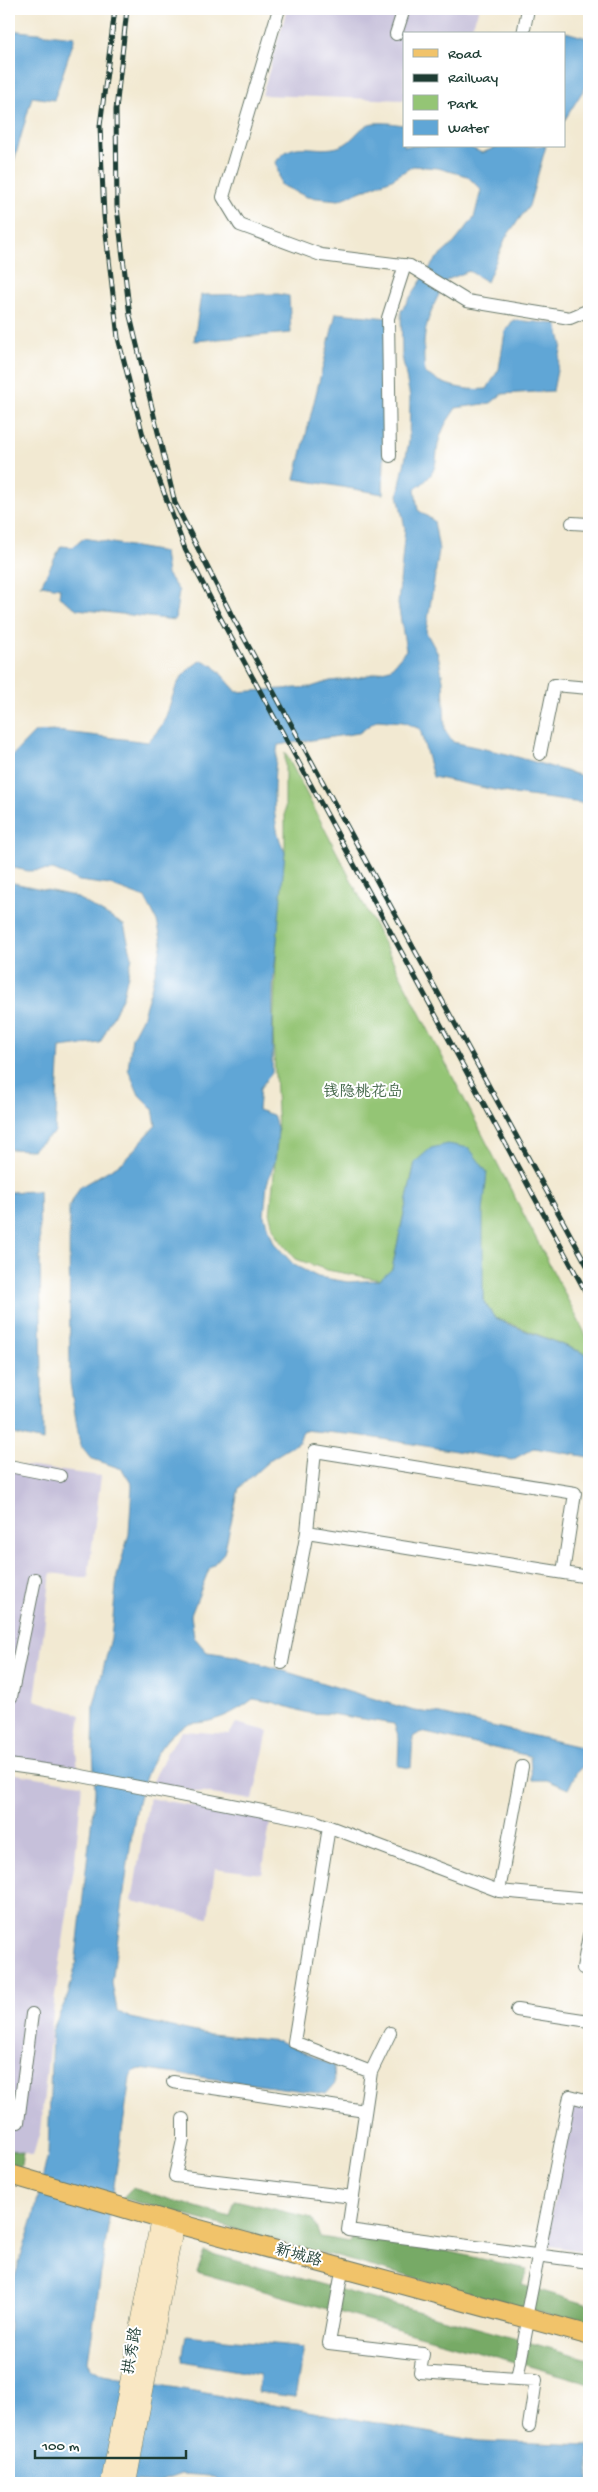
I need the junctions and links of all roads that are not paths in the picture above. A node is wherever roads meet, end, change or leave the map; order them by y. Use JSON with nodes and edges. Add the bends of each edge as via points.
{"nodes":[{"id":1,"x":279,"y":9,"type":"edge"},
{"id":2,"x":404,"y":9,"type":"edge"},
{"id":3,"x":528,"y":9,"type":"edge"},
{"id":4,"x":523,"y":32,"type":"edge"},
{"id":5,"x":396,"y":34,"type":"dead end"},
{"id":6,"x":406,"y":265,"type":"junction"},
{"id":7,"x":589,"y":310,"type":"edge"},
{"id":8,"x":390,"y":456,"type":"dead end"},
{"id":9,"x":572,"y":523,"type":"dead end"},
{"id":10,"x":589,"y":524,"type":"edge"},
{"id":11,"x":589,"y":688,"type":"edge"},
{"id":12,"x":540,"y":754,"type":"dead end"},
{"id":13,"x":9,"y":1466,"type":"edge"},
{"id":14,"x":60,"y":1476,"type":"dead end"},
{"id":15,"x":307,"y":1532,"type":"junction"},
{"id":16,"x":562,"y":1573,"type":"junction"},
{"id":17,"x":589,"y":1577,"type":"edge"},
{"id":18,"x":35,"y":1579,"type":"dead end"},
{"id":19,"x":282,"y":1664,"type":"dead end"},
{"id":20,"x":9,"y":1696,"type":"edge"},
{"id":21,"x":9,"y":1765,"type":"edge"},
{"id":22,"x":522,"y":1767,"type":"dead end"},
{"id":23,"x":329,"y":1827,"type":"junction"},
{"id":24,"x":499,"y":1891,"type":"junction"},
{"id":25,"x":589,"y":1900,"type":"edge"},
{"id":26,"x":589,"y":1935,"type":"edge"},
{"id":27,"x":589,"y":1970,"type":"edge"},
{"id":28,"x":517,"y":2010,"type":"dead end"},
{"id":29,"x":32,"y":2014,"type":"dead end"},
{"id":30,"x":589,"y":2021,"type":"edge"},
{"id":31,"x":390,"y":2033,"type":"dead end"},
{"id":32,"x":371,"y":2072,"type":"junction"},
{"id":33,"x":173,"y":2082,"type":"dead end"},
{"id":34,"x":589,"y":2100,"type":"edge"},
{"id":35,"x":365,"y":2111,"type":"junction"},
{"id":36,"x":183,"y":2119,"type":"dead end"},
{"id":37,"x":9,"y":2121,"type":"edge"},
{"id":38,"x":9,"y":2174,"type":"edge"},
{"id":39,"x":9,"y":2183,"type":"edge"},
{"id":40,"x":35,"y":2187,"type":"junction"},
{"id":41,"x":353,"y":2197,"type":"junction"},
{"id":42,"x":167,"y":2226,"type":"junction"},
{"id":43,"x":537,"y":2255,"type":"junction"},
{"id":44,"x":589,"y":2262,"type":"edge"},
{"id":45,"x":341,"y":2276,"type":"junction"},
{"id":46,"x":526,"y":2322,"type":"junction"},
{"id":47,"x":589,"y":2335,"type":"edge"},
{"id":48,"x":589,"y":2343,"type":"edge"},
{"id":49,"x":141,"y":2364,"type":"junction"},
{"id":50,"x":517,"y":2379,"type":"junction"},
{"id":51,"x":530,"y":2426,"type":"dead end"},
{"id":52,"x":110,"y":2483,"type":"edge"},
{"id":53,"x":127,"y":2483,"type":"edge"}],
"edges":[{"from":1,"to":6,"type":"street","via":[[223,198],[240,225],[312,252]]},
{"from":2,"to":5,"type":"street"},
{"from":3,"to":4,"type":"street"},
{"from":6,"to":7,"type":"street","via":[[467,301],[570,318]]},
{"from":6,"to":8,"type":"street","via":[[388,318]]},
{"from":9,"to":10,"type":"street"},
{"from":11,"to":12,"type":"street","via":[[554,685]]},
{"from":13,"to":14,"type":"street"},
{"from":15,"to":16,"type":"street"},
{"from":15,"to":16,"type":"street","via":[[315,1452],[575,1493]]},
{"from":15,"to":19,"type":"street"},
{"from":16,"to":17,"type":"street"},
{"from":18,"to":20,"type":"street"},
{"from":21,"to":23,"type":"street","via":[[314,1821]]},
{"from":22,"to":24,"type":"street"},
{"from":23,"to":24,"type":"street"},
{"from":23,"to":32,"type":"street","via":[[294,2042]]},
{"from":24,"to":25,"type":"street"},
{"from":26,"to":27,"type":"street","via":[[583,1968]]},
{"from":28,"to":30,"type":"street"},
{"from":29,"to":37,"type":"street","via":[[18,2122]]},
{"from":31,"to":32,"type":"street"},
{"from":32,"to":35,"type":"street"},
{"from":33,"to":35,"type":"street"},
{"from":34,"to":43,"type":"street","via":[[570,2096]]},
{"from":35,"to":41,"type":"street"},
{"from":36,"to":41,"type":"street","via":[[175,2176]]},
{"from":38,"to":40,"type":"main road","name":"新城路"},
{"from":39,"to":40,"type":"main road","name":"新城路"},
{"from":40,"to":42,"type":"main road","name":"新城路"},
{"from":41,"to":43,"type":"street","via":[[348,2230]]},
{"from":42,"to":45,"type":"main road","name":"新城路"},
{"from":42,"to":46,"type":"main road","name":"新城路"},
{"from":42,"to":49,"type":"main road","name":"拱秀路"},
{"from":43,"to":44,"type":"street"},
{"from":43,"to":46,"type":"street"},
{"from":45,"to":46,"type":"main road","name":"新城路"},
{"from":45,"to":50,"type":"street","via":[[329,2343],[423,2354],[420,2372]]},
{"from":46,"to":47,"type":"main road","name":"新城路"},
{"from":46,"to":48,"type":"main road","name":"新城路"},
{"from":46,"to":50,"type":"street"},
{"from":49,"to":52,"type":"main road","name":"拱秀路"},
{"from":49,"to":53,"type":"main road","name":"拱秀路"},
{"from":50,"to":51,"type":"street","via":[[536,2380]]}]}
